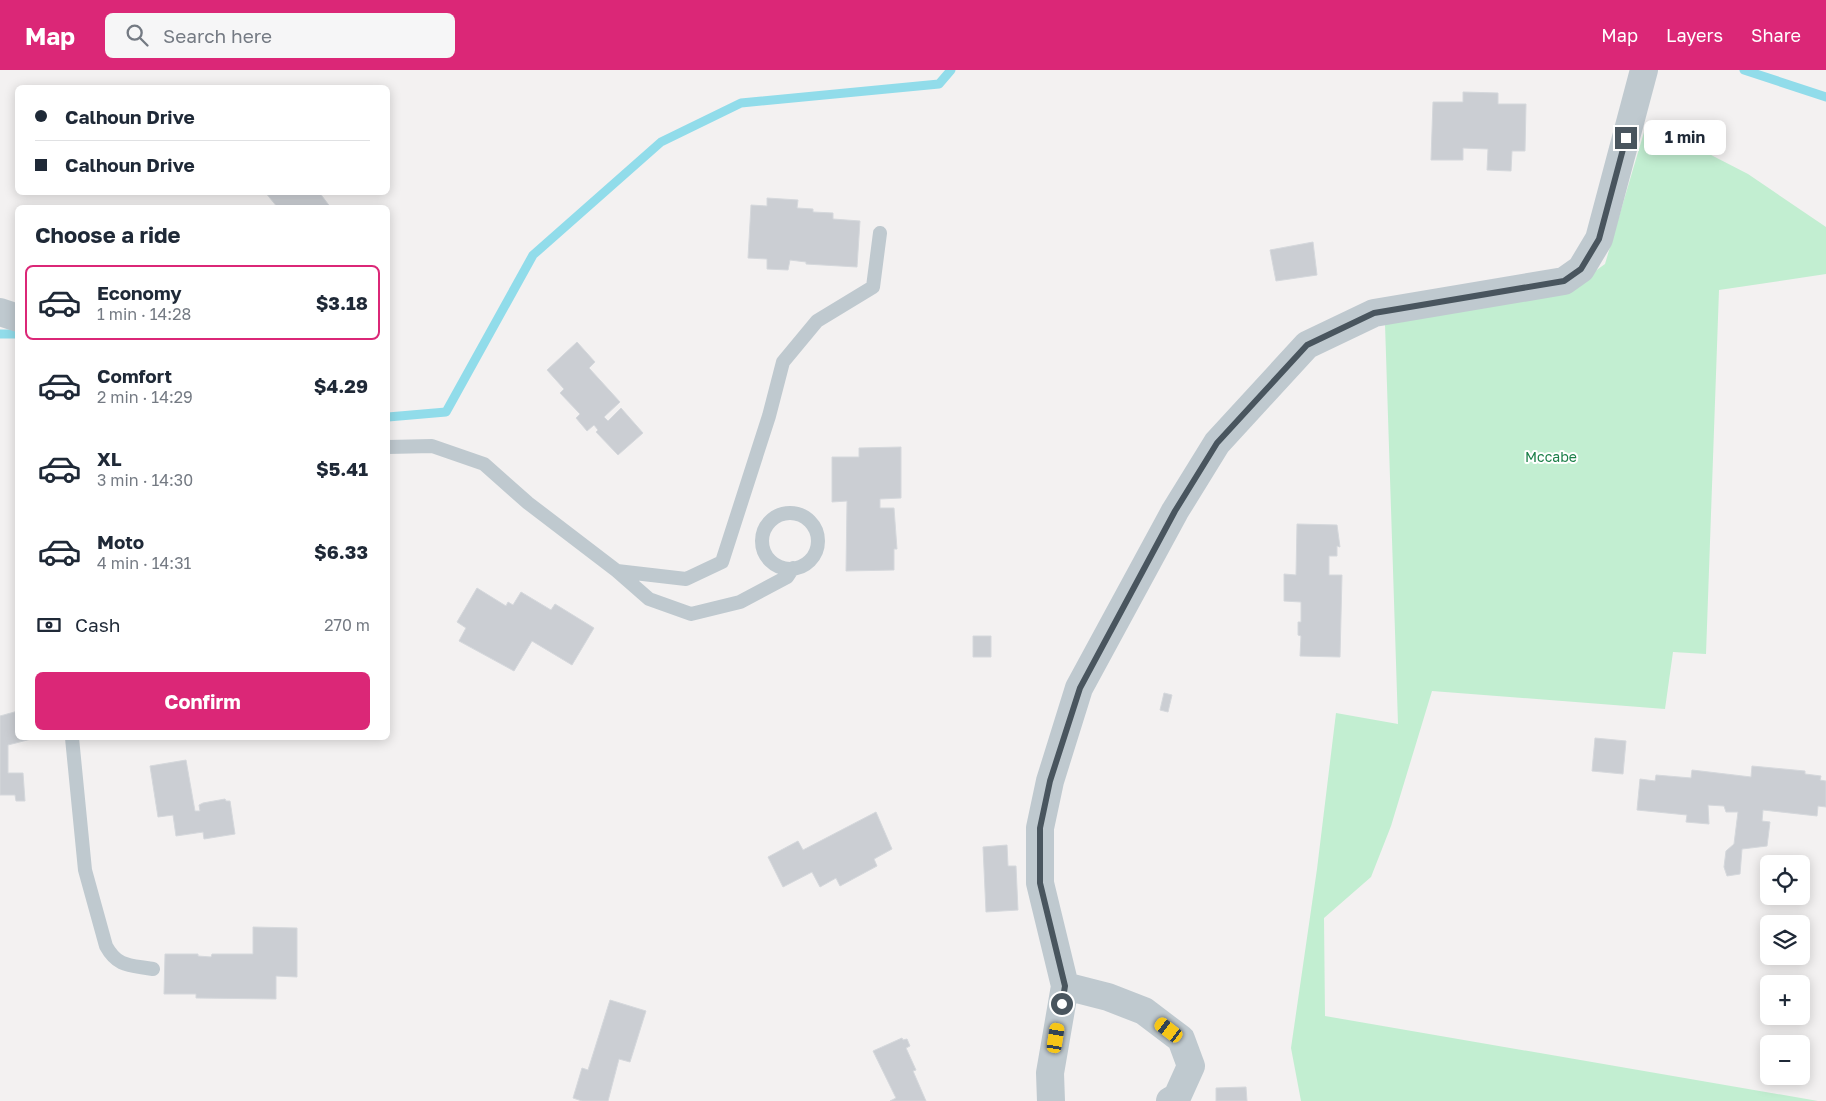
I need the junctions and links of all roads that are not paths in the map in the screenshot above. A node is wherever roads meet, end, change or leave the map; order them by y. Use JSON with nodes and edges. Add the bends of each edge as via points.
{"nodes":[{"id":1,"x":1644,"y":70,"type":"edge"},
{"id":2,"x":880,"y":233,"type":"dead end"},
{"id":3,"x":0,"y":312,"type":"edge"},
{"id":4,"x":15,"y":317,"type":"edge"},
{"id":5,"x":390,"y":447,"type":"edge"},
{"id":6,"x":793,"y":568,"type":"junction"},
{"id":7,"x":617,"y":571,"type":"junction"},
{"id":8,"x":72,"y":740,"type":"edge"},
{"id":9,"x":153,"y":969,"type":"dead end"},
{"id":10,"x":1065,"y":986,"type":"junction"},
{"id":11,"x":1051,"y":1101,"type":"edge"},
{"id":12,"x":1170,"y":1101,"type":"edge"}],
"edges":[{"from":1,"to":10,"type":"street","via":[[1599,239],[1581,269],[1564,281],[1374,313],[1307,345],[1217,443],[1175,511],[1080,688],[1050,781],[1040,828],[1040,883]]},
{"from":2,"to":7,"type":"lane","via":[[873,287],[817,321],[783,362],[722,562],[686,579]]},
{"from":3,"to":4,"type":"street"},
{"from":5,"to":7,"type":"lane","via":[[432,446],[484,464],[528,503]]},
{"from":6,"to":6,"type":"lane","via":[[809,562],[815,554],[818,539],[816,530],[806,518],[790,512],[772,520],[766,527],[762,542],[764,552],[774,564]]},
{"from":6,"to":7,"type":"lane","via":[[787,577],[740,602],[691,614],[649,599]]},
{"from":8,"to":9,"type":"lane","via":[[84,870],[106,946],[120,964]]},
{"from":10,"to":11,"type":"street","via":[[1050,1073]]},
{"from":10,"to":12,"type":"street","via":[[1108,996],[1144,1011],[1181,1039],[1191,1066],[1177,1096]]}]}
